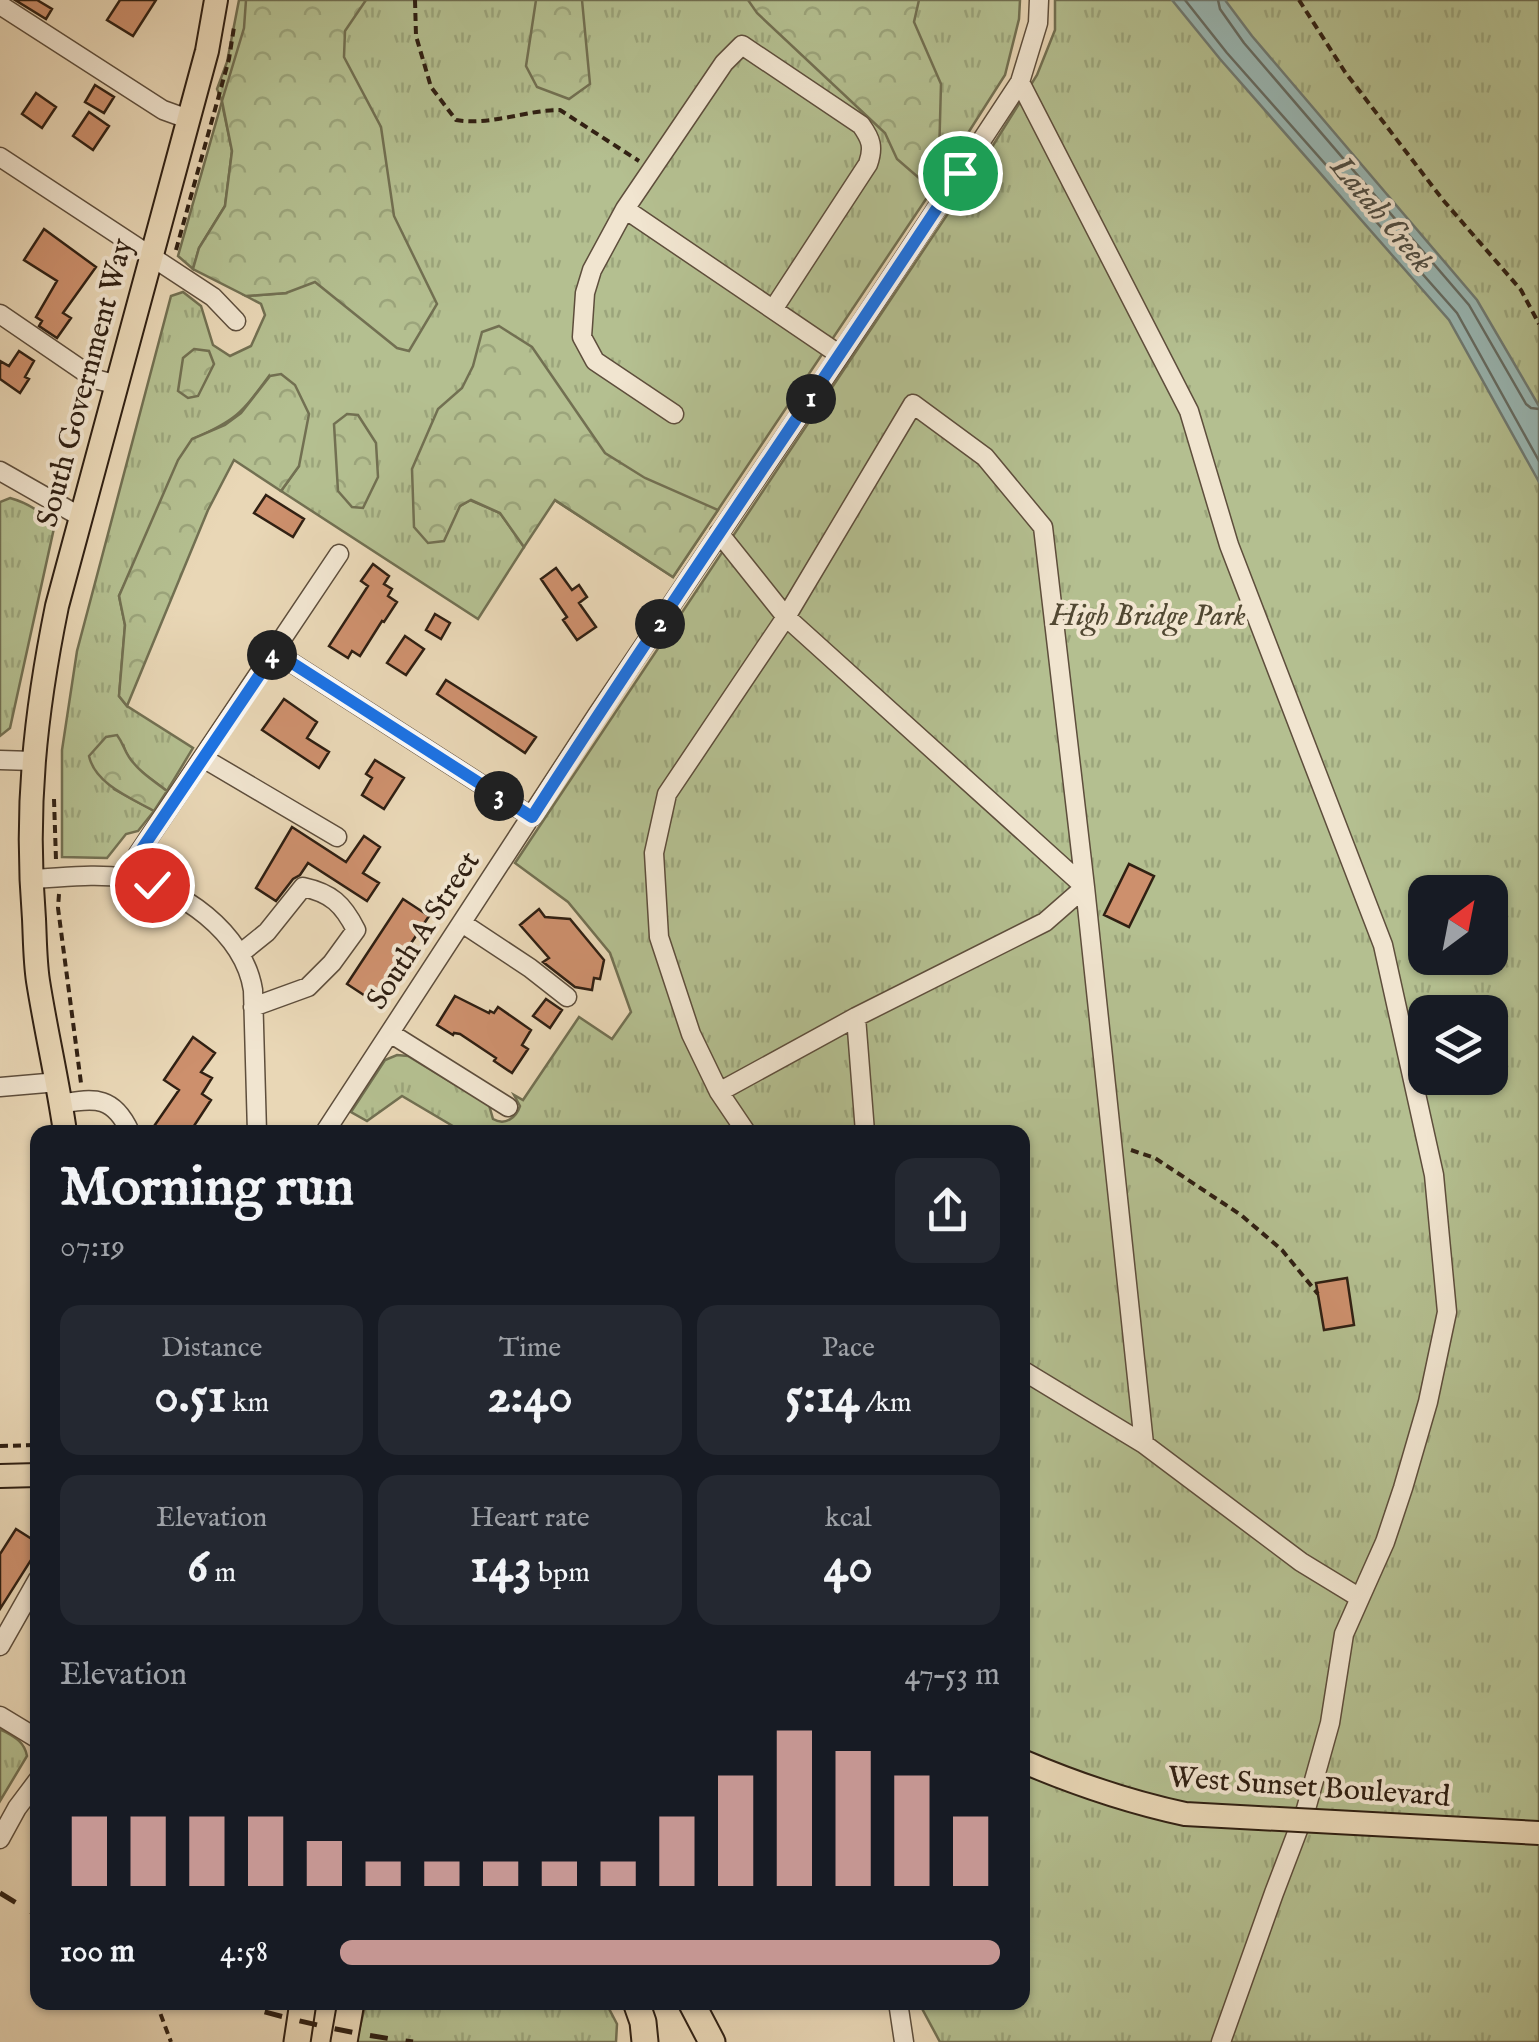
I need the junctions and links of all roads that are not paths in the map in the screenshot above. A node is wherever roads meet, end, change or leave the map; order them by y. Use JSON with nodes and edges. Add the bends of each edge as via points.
{"nodes":[{"id":1,"x":216,"y":0,"type":"edge"},
{"id":2,"x":1039,"y":0,"type":"edge"},
{"id":3,"x":0,"y":4,"type":"edge"},
{"id":4,"x":1020,"y":82,"type":"junction"},
{"id":5,"x":188,"y":119,"type":"junction"},
{"id":6,"x":0,"y":158,"type":"edge"},
{"id":7,"x":626,"y":210,"type":"junction"},
{"id":8,"x":162,"y":263,"type":"junction"},
{"id":9,"x":774,"y":308,"type":"junction"},
{"id":10,"x":0,"y":314,"type":"edge"},
{"id":11,"x":236,"y":321,"type":"dead end"},
{"id":12,"x":840,"y":355,"type":"junction"},
{"id":13,"x":118,"y":385,"type":"junction"},
{"id":14,"x":674,"y":414,"type":"dead end"},
{"id":15,"x":2,"y":478,"type":"edge"},
{"id":16,"x":81,"y":517,"type":"junction"},
{"id":17,"x":718,"y":533,"type":"junction"},
{"id":18,"x":338,"y":554,"type":"dead end"},
{"id":19,"x":786,"y":617,"type":"junction"},
{"id":20,"x":275,"y":652,"type":"junction"},
{"id":21,"x":203,"y":758,"type":"junction"},
{"id":22,"x":0,"y":760,"type":"edge"},
{"id":23,"x":32,"y":762,"type":"junction"},
{"id":24,"x":532,"y":817,"type":"junction"},
{"id":25,"x":337,"y":837,"type":"dead end"},
{"id":26,"x":129,"y":878,"type":"junction"},
{"id":27,"x":30,"y":879,"type":"junction"},
{"id":28,"x":1085,"y":887,"type":"junction"},
{"id":29,"x":462,"y":923,"type":"junction"},
{"id":30,"x":241,"y":954,"type":"junction"},
{"id":31,"x":567,"y":997,"type":"dead end"},
{"id":32,"x":253,"y":1007,"type":"junction"},
{"id":33,"x":856,"y":1017,"type":"junction"},
{"id":34,"x":390,"y":1033,"type":"junction"},
{"id":35,"x":0,"y":1088,"type":"edge"},
{"id":36,"x":719,"y":1092,"type":"junction"},
{"id":37,"x":67,"y":1095,"type":"junction"},
{"id":38,"x":508,"y":1107,"type":"dead end"},
{"id":39,"x":65,"y":1125,"type":"edge"},
{"id":40,"x":126,"y":1125,"type":"edge"},
{"id":41,"x":257,"y":1125,"type":"edge"},
{"id":42,"x":331,"y":1125,"type":"edge"},
{"id":43,"x":741,"y":1125,"type":"edge"},
{"id":44,"x":864,"y":1125,"type":"edge"},
{"id":45,"x":1030,"y":1375,"type":"edge"},
{"id":46,"x":1144,"y":1444,"type":"junction"},
{"id":47,"x":30,"y":1475,"type":"edge"},
{"id":48,"x":0,"y":1476,"type":"edge"},
{"id":49,"x":30,"y":1593,"type":"edge"},
{"id":50,"x":1360,"y":1598,"type":"junction"},
{"id":51,"x":0,"y":1646,"type":"edge"},
{"id":52,"x":0,"y":1716,"type":"edge"},
{"id":53,"x":30,"y":1734,"type":"edge"},
{"id":54,"x":1030,"y":1764,"type":"edge"},
{"id":55,"x":30,"y":1791,"type":"edge"},
{"id":56,"x":1539,"y":1832,"type":"edge"},
{"id":57,"x":0,"y":1839,"type":"edge"},
{"id":58,"x":302,"y":2010,"type":"edge"},
{"id":59,"x":350,"y":2010,"type":"edge"},
{"id":60,"x":639,"y":2010,"type":"edge"},
{"id":61,"x":695,"y":2010,"type":"edge"},
{"id":62,"x":899,"y":2010,"type":"edge"},
{"id":63,"x":297,"y":2042,"type":"edge"},
{"id":64,"x":344,"y":2042,"type":"edge"},
{"id":65,"x":645,"y":2042,"type":"edge"},
{"id":66,"x":712,"y":2042,"type":"edge"},
{"id":67,"x":904,"y":2042,"type":"edge"},
{"id":68,"x":1221,"y":2042,"type":"edge"}],
"edges":[{"from":1,"to":5,"type":"main road","name":"South Government Way"},
{"from":2,"to":4,"type":"street","name":"South A Street"},
{"from":3,"to":5,"type":"street","via":[[163,110]]},
{"from":4,"to":12,"type":"street","name":"South A Street"},
{"from":4,"to":50,"type":"street","via":[[1189,412],[1229,544],[1383,945],[1434,1175],[1447,1312],[1403,1488]]},
{"from":5,"to":8,"type":"main road","name":"South Government Way"},
{"from":6,"to":8,"type":"street"},
{"from":7,"to":9,"type":"street"},
{"from":7,"to":9,"type":"street","via":[[742,45],[861,125],[873,150]]},
{"from":7,"to":14,"type":"street","via":[[592,270],[582,337],[595,361]]},
{"from":8,"to":11,"type":"street"},
{"from":8,"to":13,"type":"main road","name":"South Government Way"},
{"from":9,"to":12,"type":"street"},
{"from":10,"to":13,"type":"street","via":[[95,379]]},
{"from":12,"to":17,"type":"street","name":"South A Street"},
{"from":13,"to":16,"type":"main road","name":"South Government Way"},
{"from":15,"to":16,"type":"street"},
{"from":16,"to":23,"type":"main road","name":"South Government Way","via":[[57,606]]},
{"from":17,"to":19,"type":"street"},
{"from":17,"to":24,"type":"street","name":"South A Street"},
{"from":18,"to":20,"type":"street"},
{"from":19,"to":28,"type":"street"},
{"from":19,"to":28,"type":"street","via":[[913,404],[985,456],[1044,527]]},
{"from":19,"to":36,"type":"street","via":[[667,794],[654,854],[660,937],[691,1034]]},
{"from":20,"to":21,"type":"street"},
{"from":20,"to":24,"type":"street"},
{"from":21,"to":25,"type":"street"},
{"from":21,"to":26,"type":"street"},
{"from":22,"to":23,"type":"street"},
{"from":23,"to":27,"type":"main road","name":"South Government Way"},
{"from":24,"to":29,"type":"street","name":"South A Street"},
{"from":26,"to":27,"type":"street"},
{"from":26,"to":30,"type":"street","via":[[192,907]]},
{"from":27,"to":37,"type":"main road","name":"South Government Way","via":[[38,979]]},
{"from":28,"to":33,"type":"street","via":[[1044,922]]},
{"from":28,"to":46,"type":"street"},
{"from":29,"to":31,"type":"street"},
{"from":29,"to":34,"type":"street","name":"South A Street"},
{"from":30,"to":32,"type":"street"},
{"from":30,"to":32,"type":"street","via":[[303,887],[325,892],[356,930],[308,987]]},
{"from":32,"to":41,"type":"street"},
{"from":33,"to":36,"type":"street"},
{"from":33,"to":44,"type":"street"},
{"from":34,"to":38,"type":"street"},
{"from":34,"to":42,"type":"street","name":"South A Street"},
{"from":35,"to":37,"type":"street"},
{"from":36,"to":43,"type":"street"},
{"from":37,"to":39,"type":"main road","name":"South Government Way"},
{"from":37,"to":40,"type":"street","via":[[100,1100]]},
{"from":45,"to":46,"type":"street"},
{"from":46,"to":50,"type":"street"},
{"from":47,"to":48,"type":"main road"},
{"from":49,"to":51,"type":"street"},
{"from":50,"to":68,"type":"street","via":[[1344,1634],[1317,1775]]},
{"from":52,"to":53,"type":"street"},
{"from":54,"to":56,"type":"main road","name":"West Sunset Boulevard","bridge":true,"via":[[1185,1814]]},
{"from":55,"to":57,"type":"street"},
{"from":58,"to":63,"type":"highway"},
{"from":59,"to":64,"type":"highway"},
{"from":60,"to":65,"type":"highway"},
{"from":61,"to":66,"type":"highway"},
{"from":62,"to":67,"type":"street"}]}
